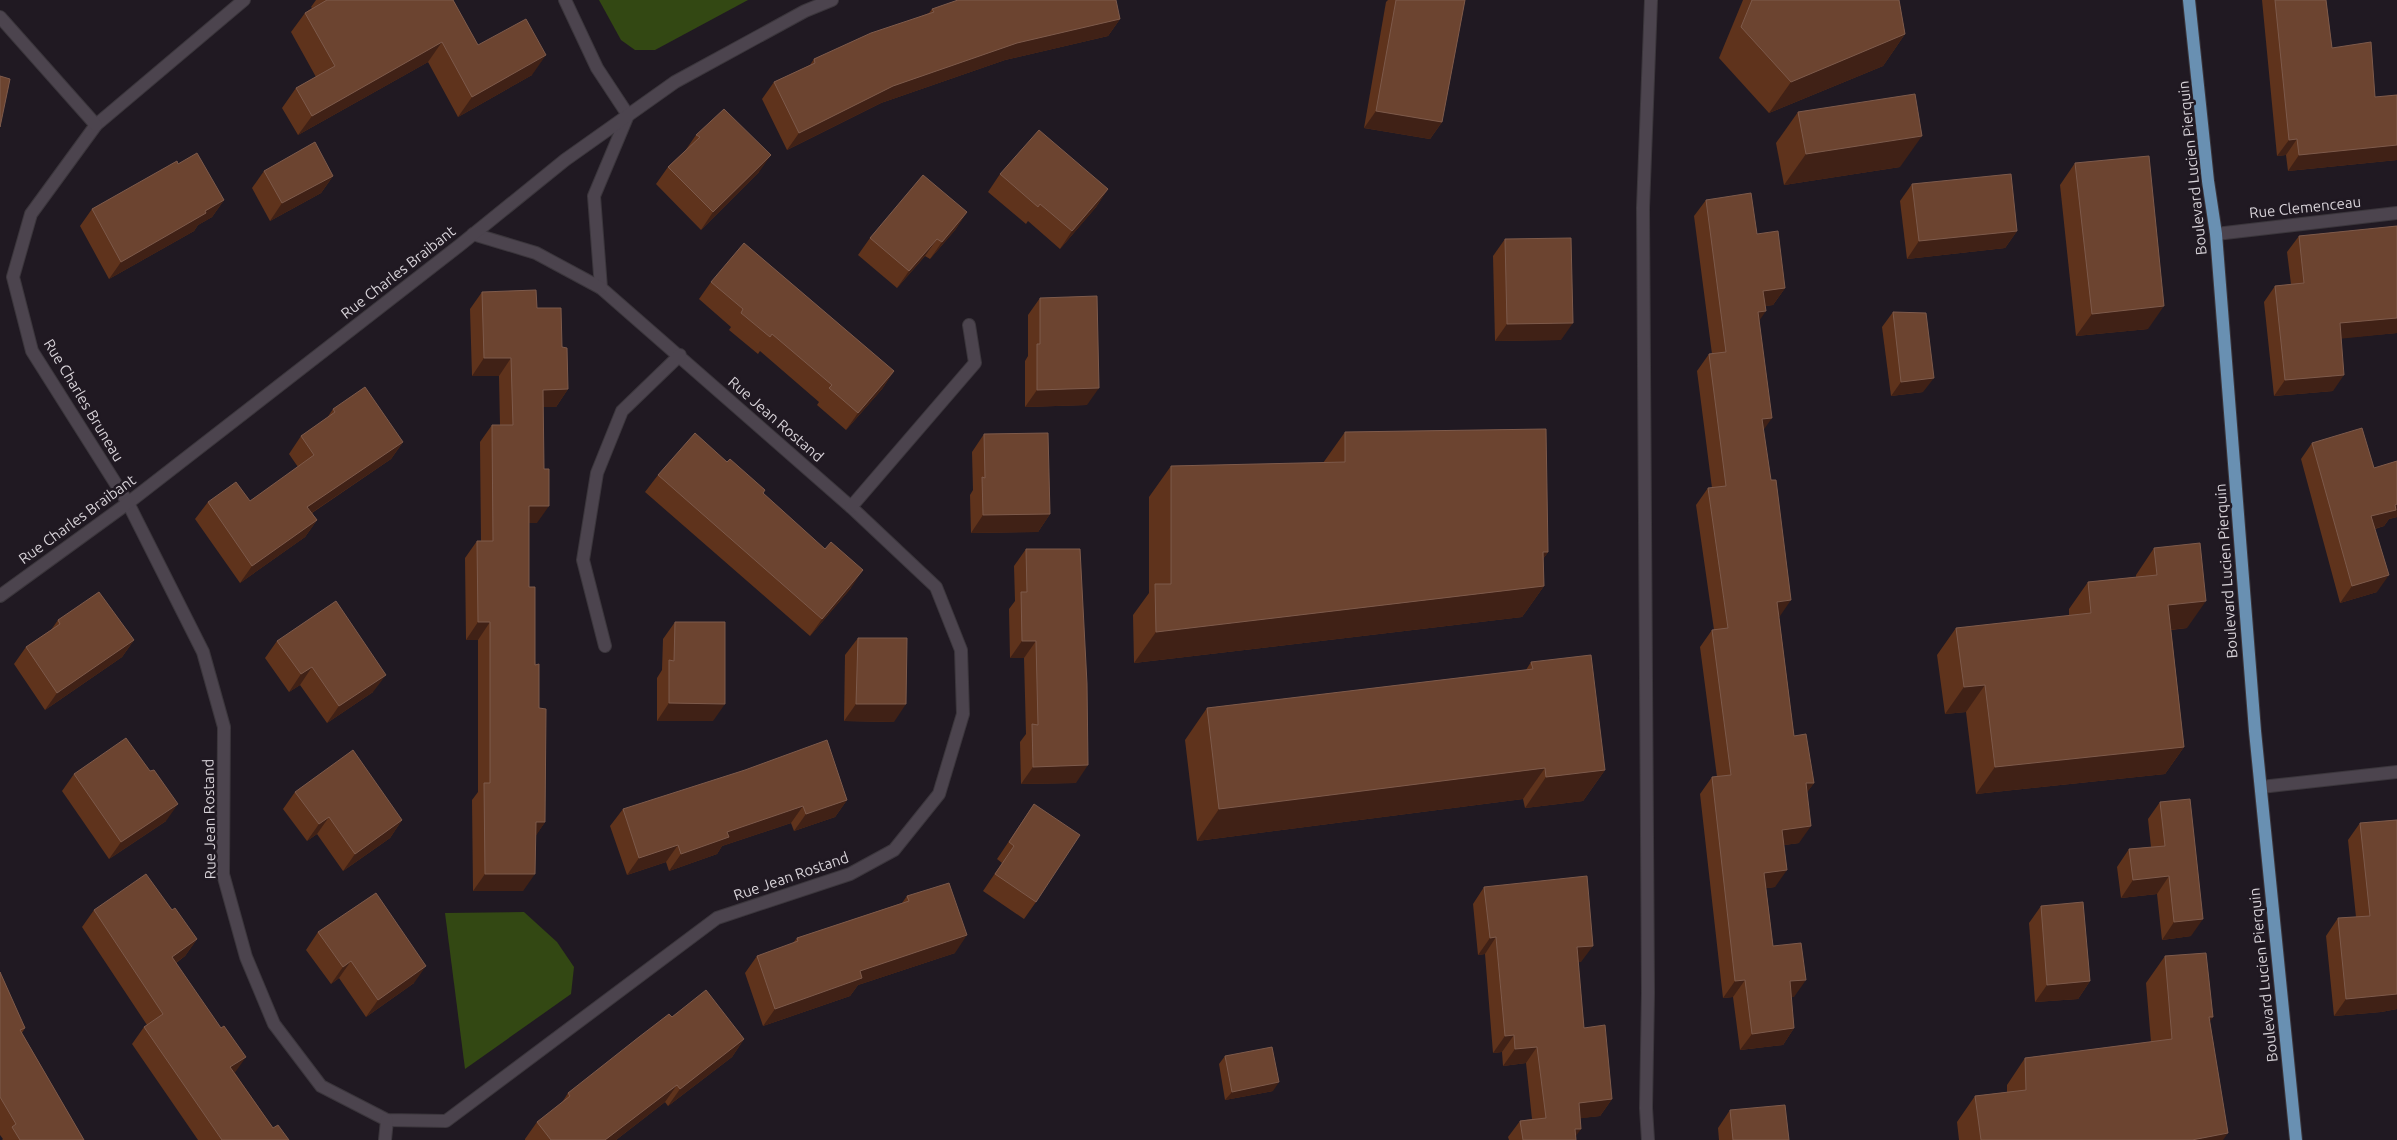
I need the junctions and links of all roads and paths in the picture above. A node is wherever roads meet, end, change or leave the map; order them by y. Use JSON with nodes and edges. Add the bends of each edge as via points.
{"nodes":[{"id":1,"x":244,"y":0,"type":"edge"},
{"id":2,"x":565,"y":0,"type":"edge"},
{"id":3,"x":832,"y":0,"type":"edge"},
{"id":4,"x":1651,"y":0,"type":"edge"},
{"id":5,"x":2189,"y":0,"type":"edge"},
{"id":6,"x":0,"y":17,"type":"edge"},
{"id":7,"x":628,"y":115,"type":"junction"},
{"id":8,"x":96,"y":125,"type":"junction"},
{"id":9,"x":2397,"y":213,"type":"edge"},
{"id":10,"x":473,"y":234,"type":"junction"},
{"id":11,"x":2216,"y":234,"type":"junction"},
{"id":12,"x":601,"y":288,"type":"junction"},
{"id":13,"x":970,"y":325,"type":"dead end"},
{"id":14,"x":680,"y":356,"type":"junction"},
{"id":15,"x":128,"y":503,"type":"junction"},
{"id":16,"x":851,"y":507,"type":"junction"},
{"id":17,"x":0,"y":596,"type":"edge"},
{"id":18,"x":605,"y":646,"type":"dead end"},
{"id":19,"x":2397,"y":772,"type":"edge"},
{"id":20,"x":2261,"y":788,"type":"junction"},
{"id":21,"x":387,"y":1120,"type":"junction"},
{"id":22,"x":386,"y":1140,"type":"edge"},
{"id":23,"x":1648,"y":1140,"type":"edge"},
{"id":24,"x":2296,"y":1140,"type":"edge"}],
"edges":[{"from":1,"to":8,"type":"street","name":"Rue Charles Bruneau"},
{"from":2,"to":7,"type":"street","via":[[597,68]]},
{"from":3,"to":7,"type":"street","name":"Rue Charles Braibant","via":[[805,11],[675,82]]},
{"from":4,"to":23,"type":"street","via":[[1643,208]]},
{"from":5,"to":11,"type":"main road","name":"Boulevard Lucien Pierquin"},
{"from":6,"to":8,"type":"street"},
{"from":7,"to":10,"type":"street","name":"Rue Charles Braibant","via":[[565,160]]},
{"from":7,"to":12,"type":"street","via":[[594,196]]},
{"from":8,"to":15,"type":"street","name":"Rue Charles Bruneau","via":[[31,214],[13,278],[32,351]]},
{"from":9,"to":11,"type":"street","name":"Rue Clemenceau"},
{"from":10,"to":12,"type":"street","name":"Rue Jean Rostand","via":[[536,253]]},
{"from":10,"to":15,"type":"street","name":"Rue Charles Braibant"},
{"from":11,"to":20,"type":"main road","name":"Boulevard Lucien Pierquin"},
{"from":12,"to":14,"type":"street","name":"Rue Jean Rostand"},
{"from":13,"to":16,"type":"street","via":[[975,363]]},
{"from":14,"to":16,"type":"street","name":"Rue Jean Rostand"},
{"from":14,"to":18,"type":"street","via":[[622,411],[597,473],[583,560]]},
{"from":15,"to":17,"type":"street","name":"Rue Charles Braibant"},
{"from":15,"to":21,"type":"street","name":"Rue Jean Rostand","via":[[203,652],[224,727],[223,874],[246,957],[274,1024],[321,1086]]},
{"from":16,"to":21,"type":"street","name":"Rue Jean Rostand","via":[[936,586],[961,650],[963,714],[938,794],[894,850],[850,874],[717,918],[446,1121]]},
{"from":19,"to":20,"type":"street"},
{"from":20,"to":24,"type":"main road","name":"Boulevard Lucien Pierquin"},
{"from":21,"to":22,"type":"street"}]}
